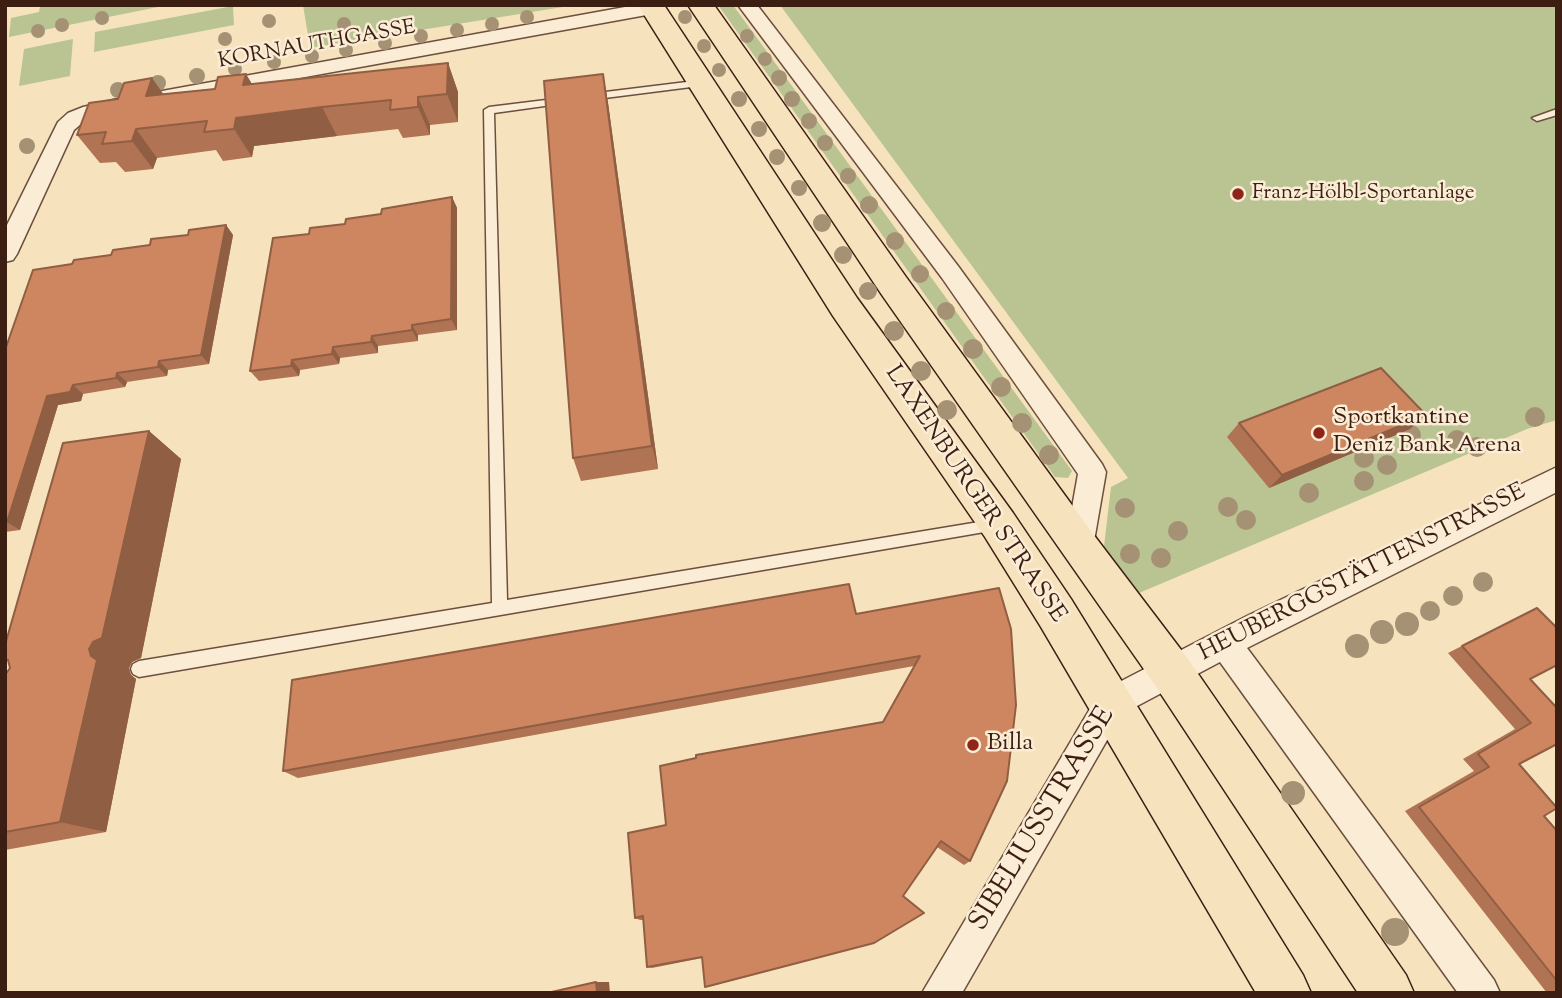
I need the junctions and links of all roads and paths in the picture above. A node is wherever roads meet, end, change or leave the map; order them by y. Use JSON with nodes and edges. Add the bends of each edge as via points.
{"nodes":[{"id":1,"x":701,"y":5,"type":"edge"},
{"id":2,"x":747,"y":5,"type":"edge"},
{"id":3,"x":652,"y":7,"type":"edge"},
{"id":4,"x":703,"y":83,"type":"junction"},
{"id":5,"x":1557,"y":111,"type":"edge"},
{"id":6,"x":1537,"y":117,"type":"dead end"},
{"id":7,"x":5,"y":254,"type":"edge"},
{"id":8,"x":1557,"y":479,"type":"edge"},
{"id":9,"x":999,"y":525,"type":"junction"},
{"id":10,"x":1079,"y":547,"type":"junction"},
{"id":11,"x":500,"y":608,"type":"junction"},
{"id":12,"x":1225,"y":644,"type":"junction"},
{"id":13,"x":139,"y":669,"type":"dead end"},
{"id":14,"x":1170,"y":670,"type":"junction"},
{"id":15,"x":1111,"y":703,"type":"junction"},
{"id":16,"x":941,"y":993,"type":"edge"},
{"id":17,"x":1285,"y":993,"type":"edge"},
{"id":18,"x":1388,"y":993,"type":"edge"},
{"id":19,"x":1481,"y":993,"type":"edge"}],
"edges":[{"from":1,"to":10,"type":"main road"},
{"from":2,"to":10,"type":"street","via":[[950,272],[1092,472]]},
{"from":3,"to":4,"type":"main road","name":"LAXENBURGER STRASSE"},
{"from":3,"to":7,"type":"street","name":"KORNAUTHGASSE","via":[[110,106],[75,118],[60,137]]},
{"from":4,"to":9,"type":"main road","name":"LAXENBURGER STRASSE","via":[[845,307]]},
{"from":4,"to":11,"type":"lane","via":[[489,110]]},
{"from":5,"to":6,"type":"lane"},
{"from":8,"to":12,"type":"street","name":"HEUBERGGSTÄTTENSTRASSE"},
{"from":9,"to":11,"type":"lane"},
{"from":9,"to":15,"type":"main road","name":"LAXENBURGER STRASSE"},
{"from":10,"to":14,"type":"main road"},
{"from":11,"to":13,"type":"lane"},
{"from":12,"to":14,"type":"street","name":"HEUBERGGSTÄTTENSTRASSE"},
{"from":12,"to":19,"type":"street"},
{"from":14,"to":15,"type":"street","name":"SIBELIUSSTRASSE"},
{"from":14,"to":18,"type":"main road"},
{"from":15,"to":16,"type":"street","name":"SIBELIUSSTRASSE"},
{"from":15,"to":17,"type":"main road","name":"LAXENBURGER STRASSE"}]}
